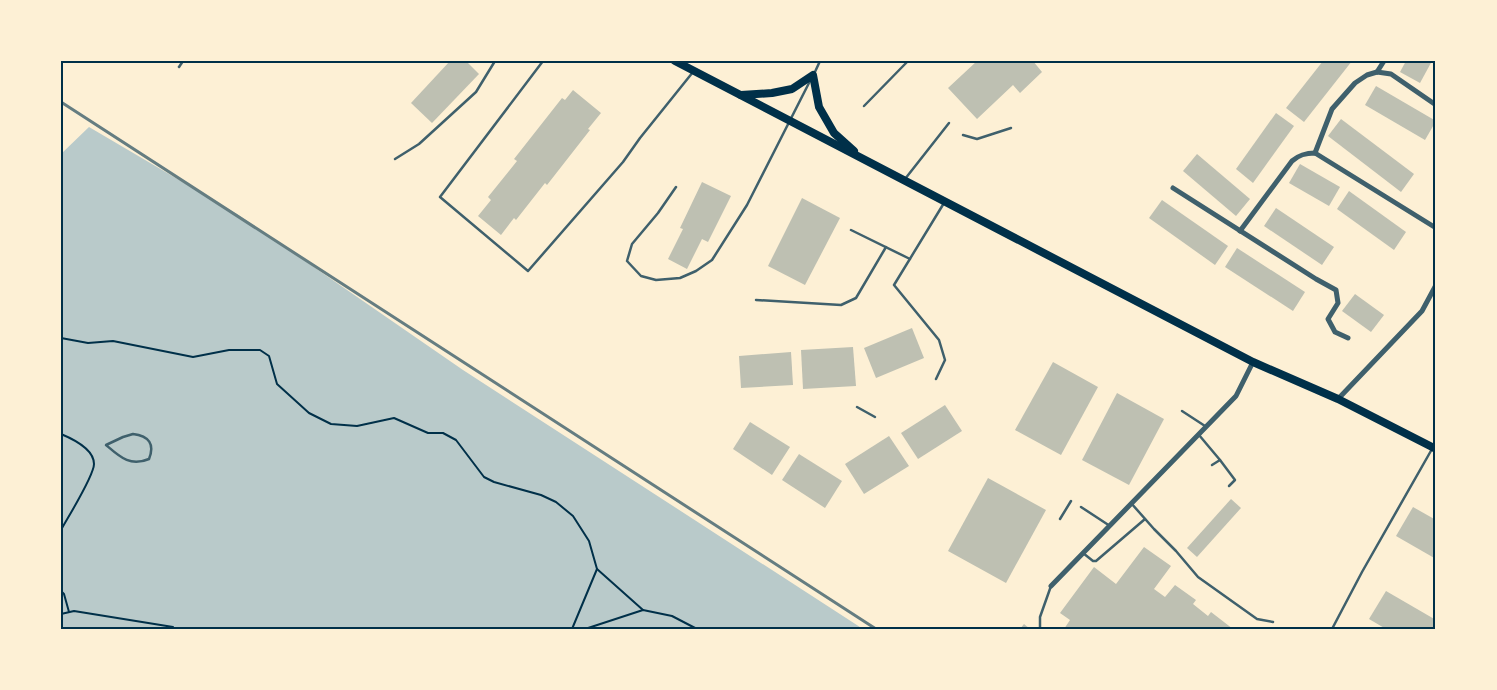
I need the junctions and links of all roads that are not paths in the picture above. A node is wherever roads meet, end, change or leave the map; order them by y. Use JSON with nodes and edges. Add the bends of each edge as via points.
{"nodes":[{"id":1,"x":182,"y":61,"type":"edge"},
{"id":2,"x":495,"y":61,"type":"edge"},
{"id":3,"x":543,"y":61,"type":"edge"},
{"id":4,"x":675,"y":61,"type":"edge"},
{"id":5,"x":820,"y":61,"type":"edge"},
{"id":6,"x":908,"y":61,"type":"edge"},
{"id":7,"x":1384,"y":61,"type":"edge"},
{"id":8,"x":179,"y":67,"type":"dead end"},
{"id":9,"x":694,"y":71,"type":"junction"},
{"id":10,"x":1377,"y":72,"type":"junction"},
{"id":11,"x":813,"y":75,"type":"junction"},
{"id":12,"x":741,"y":96,"type":"junction"},
{"id":13,"x":1436,"y":105,"type":"edge"},
{"id":14,"x":864,"y":106,"type":"dead end"},
{"id":15,"x":789,"y":121,"type":"junction"},
{"id":16,"x":948,"y":123,"type":"dead end"},
{"id":17,"x":1012,"y":128,"type":"dead end"},
{"id":18,"x":963,"y":136,"type":"dead end"},
{"id":19,"x":1315,"y":153,"type":"junction"},
{"id":20,"x":861,"y":158,"type":"junction"},
{"id":21,"x":395,"y":159,"type":"dead end"},
{"id":22,"x":904,"y":180,"type":"junction"},
{"id":23,"x":676,"y":187,"type":"dead end"},
{"id":24,"x":1173,"y":188,"type":"dead end"},
{"id":25,"x":945,"y":202,"type":"junction"},
{"id":26,"x":1436,"y":228,"type":"edge"},
{"id":27,"x":852,"y":230,"type":"dead end"},
{"id":28,"x":1240,"y":231,"type":"junction"},
{"id":29,"x":886,"y":247,"type":"junction"},
{"id":30,"x":910,"y":259,"type":"junction"},
{"id":31,"x":1436,"y":285,"type":"edge"},
{"id":32,"x":756,"y":300,"type":"dead end"},
{"id":33,"x":1348,"y":338,"type":"dead end"},
{"id":34,"x":1253,"y":362,"type":"junction"},
{"id":35,"x":936,"y":379,"type":"dead end"},
{"id":36,"x":1338,"y":399,"type":"junction"},
{"id":37,"x":857,"y":407,"type":"dead end"},
{"id":38,"x":1182,"y":411,"type":"dead end"},
{"id":39,"x":875,"y":417,"type":"dead end"},
{"id":40,"x":1206,"y":426,"type":"junction"},
{"id":41,"x":1199,"y":434,"type":"junction"},
{"id":42,"x":106,"y":445,"type":"joint"},
{"id":43,"x":1434,"y":448,"type":"edge"},
{"id":44,"x":1220,"y":460,"type":"junction"},
{"id":45,"x":1212,"y":465,"type":"dead end"},
{"id":46,"x":1229,"y":486,"type":"dead end"},
{"id":47,"x":1071,"y":501,"type":"dead end"},
{"id":48,"x":1131,"y":503,"type":"junction"},
{"id":49,"x":1081,"y":507,"type":"dead end"},
{"id":50,"x":1145,"y":519,"type":"junction"},
{"id":51,"x":1060,"y":520,"type":"dead end"},
{"id":52,"x":1110,"y":526,"type":"junction"},
{"id":53,"x":1083,"y":553,"type":"junction"},
{"id":54,"x":1051,"y":586,"type":"joint"},
{"id":55,"x":1273,"y":622,"type":"dead end"},
{"id":56,"x":1040,"y":629,"type":"edge"},
{"id":57,"x":1332,"y":629,"type":"edge"}],
"edges":[{"from":1,"to":8,"type":"lane"},
{"from":2,"to":21,"type":"lane","via":[[476,92],[420,144]]},
{"from":3,"to":9,"type":"lane","via":[[440,196],[528,271],[623,162]]},
{"from":4,"to":9,"type":"main road"},
{"from":5,"to":11,"type":"lane"},
{"from":6,"to":14,"type":"lane"},
{"from":7,"to":10,"type":"street"},
{"from":9,"to":12,"type":"main road"},
{"from":10,"to":13,"type":"street","via":[[1391,74]]},
{"from":10,"to":19,"type":"street","via":[[1355,83],[1332,109]]},
{"from":11,"to":12,"type":"main road","via":[[792,88]]},
{"from":11,"to":15,"type":"lane"},
{"from":11,"to":20,"type":"main road","via":[[819,107],[834,133]]},
{"from":12,"to":15,"type":"main road"},
{"from":15,"to":20,"type":"main road"},
{"from":15,"to":23,"type":"lane","via":[[747,205],[712,260],[680,278],[656,280],[641,276],[627,261],[632,244]]},
{"from":16,"to":22,"type":"lane"},
{"from":17,"to":18,"type":"lane","via":[[977,139]]},
{"from":19,"to":26,"type":"street"},
{"from":19,"to":28,"type":"street","via":[[1297,156],[1292,161]]},
{"from":20,"to":22,"type":"main road"},
{"from":22,"to":25,"type":"main road"},
{"from":24,"to":28,"type":"street"},
{"from":25,"to":30,"type":"lane"},
{"from":25,"to":34,"type":"main road"},
{"from":27,"to":29,"type":"lane"},
{"from":28,"to":33,"type":"street","via":[[1336,290],[1338,303],[1328,319],[1334,332]]},
{"from":29,"to":30,"type":"lane"},
{"from":29,"to":32,"type":"lane","via":[[856,298],[841,305]]},
{"from":30,"to":35,"type":"lane","via":[[894,285],[939,340],[945,360]]},
{"from":31,"to":36,"type":"street","via":[[1422,311]]},
{"from":34,"to":36,"type":"main road"},
{"from":34,"to":40,"type":"street","via":[[1236,396]]},
{"from":36,"to":43,"type":"main road"},
{"from":37,"to":39,"type":"lane"},
{"from":38,"to":40,"type":"lane"},
{"from":40,"to":41,"type":"street"},
{"from":41,"to":44,"type":"lane"},
{"from":41,"to":48,"type":"street"},
{"from":42,"to":42,"type":"lane","via":[[130,462],[140,463],[149,459],[152,451],[150,441],[142,435],[133,434]]},
{"from":43,"to":57,"type":"lane"},
{"from":44,"to":45,"type":"lane"},
{"from":44,"to":46,"type":"lane","via":[[1235,480]]},
{"from":47,"to":51,"type":"lane"},
{"from":48,"to":50,"type":"lane"},
{"from":48,"to":52,"type":"street"},
{"from":49,"to":52,"type":"lane"},
{"from":50,"to":53,"type":"lane","via":[[1096,561]]},
{"from":50,"to":55,"type":"lane","via":[[1198,577],[1257,619]]},
{"from":52,"to":53,"type":"street"},
{"from":53,"to":54,"type":"street"},
{"from":54,"to":56,"type":"lane","via":[[1040,617]]}]}
